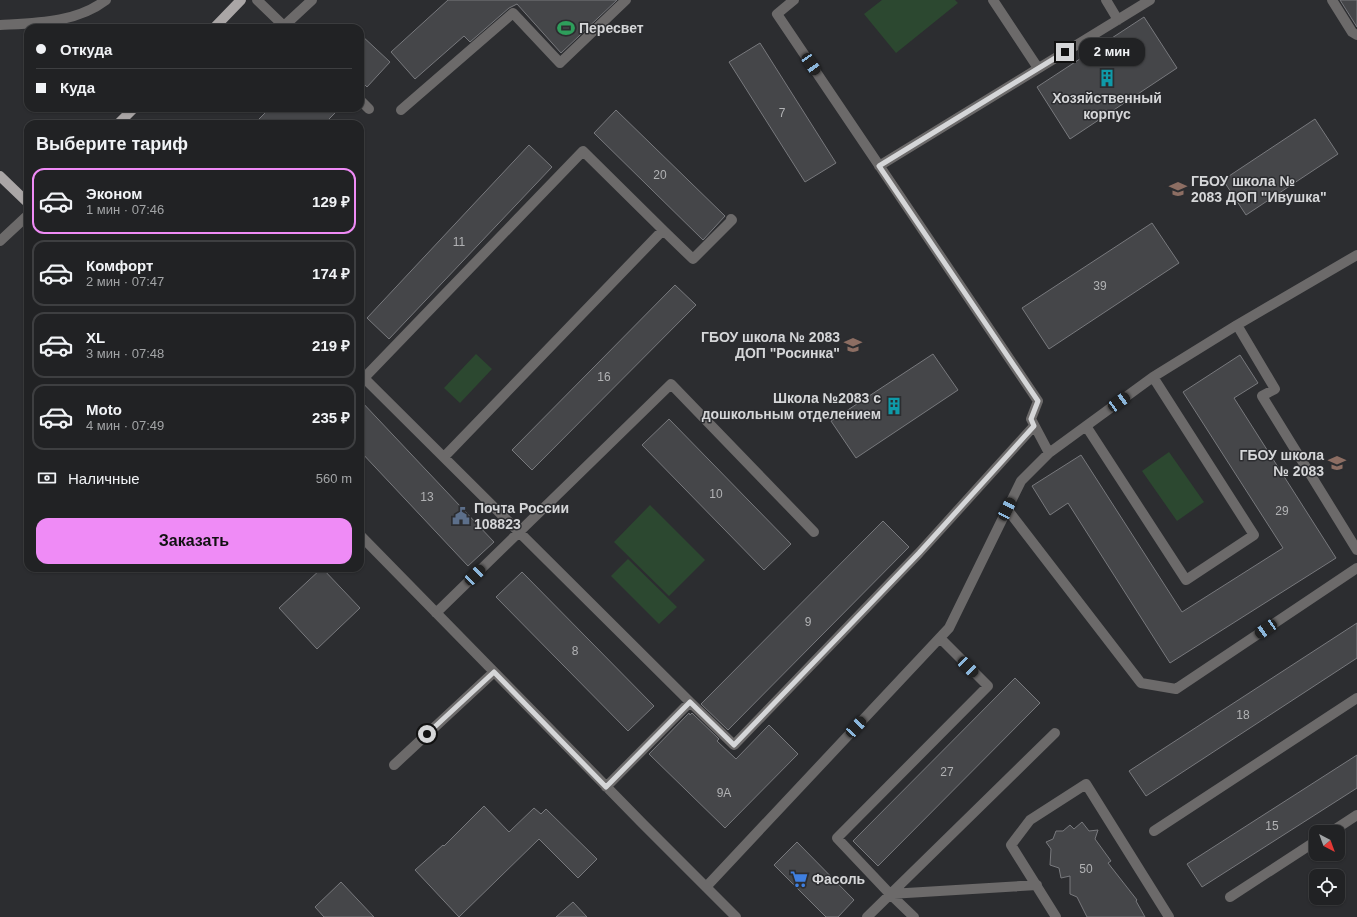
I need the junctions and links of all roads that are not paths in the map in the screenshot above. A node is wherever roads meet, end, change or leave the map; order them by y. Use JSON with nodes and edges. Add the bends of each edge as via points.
{"nodes":[{"id":1,"x":106,"y":0,"type":"edge"},
{"id":2,"x":241,"y":0,"type":"edge"},
{"id":3,"x":257,"y":0,"type":"edge"},
{"id":4,"x":312,"y":0,"type":"edge"},
{"id":5,"x":626,"y":0,"type":"edge"},
{"id":6,"x":794,"y":0,"type":"edge"},
{"id":7,"x":993,"y":0,"type":"edge"},
{"id":8,"x":1106,"y":0,"type":"edge"},
{"id":9,"x":1150,"y":0,"type":"edge"},
{"id":10,"x":1332,"y":0,"type":"edge"},
{"id":11,"x":1118,"y":20,"type":"junction"},
{"id":12,"x":218,"y":24,"type":"edge"},
{"id":13,"x":282,"y":24,"type":"edge"},
{"id":14,"x":288,"y":24,"type":"edge"},
{"id":15,"x":0,"y":25,"type":"edge"},
{"id":16,"x":1357,"y":35,"type":"edge"},
{"id":17,"x":1038,"y":68,"type":"junction"},
{"id":18,"x":364,"y":104,"type":"edge"},
{"id":19,"x":369,"y":109,"type":"dead end"},
{"id":20,"x":401,"y":110,"type":"dead end"},
{"id":21,"x":130,"y":112,"type":"edge"},
{"id":22,"x":122,"y":120,"type":"edge"},
{"id":23,"x":879,"y":166,"type":"junction"},
{"id":24,"x":0,"y":176,"type":"edge"},
{"id":25,"x":24,"y":199,"type":"edge"},
{"id":26,"x":24,"y":219,"type":"edge"},
{"id":27,"x":731,"y":219,"type":"dead end"},
{"id":28,"x":663,"y":230,"type":"junction"},
{"id":29,"x":0,"y":241,"type":"edge"},
{"id":30,"x":1357,"y":255,"type":"edge"},
{"id":31,"x":1237,"y":325,"type":"junction"},
{"id":32,"x":364,"y":374,"type":"edge"},
{"id":33,"x":1153,"y":377,"type":"junction"},
{"id":34,"x":364,"y":378,"type":"edge"},
{"id":35,"x":1034,"y":426,"type":"junction"},
{"id":36,"x":1086,"y":426,"type":"junction"},
{"id":37,"x":1049,"y":453,"type":"junction"},
{"id":38,"x":444,"y":457,"type":"junction"},
{"id":39,"x":1007,"y":509,"type":"junction"},
{"id":40,"x":519,"y":532,"type":"junction"},
{"id":41,"x":814,"y":532,"type":"dead end"},
{"id":42,"x":364,"y":538,"type":"edge"},
{"id":43,"x":1357,"y":550,"type":"edge"},
{"id":44,"x":1357,"y":568,"type":"edge"},
{"id":45,"x":436,"y":612,"type":"junction"},
{"id":46,"x":940,"y":638,"type":"junction"},
{"id":47,"x":494,"y":672,"type":"junction"},
{"id":48,"x":1357,"y":698,"type":"edge"},
{"id":49,"x":690,"y":702,"type":"junction"},
{"id":50,"x":1055,"y":733,"type":"dead end"},
{"id":51,"x":394,"y":765,"type":"dead end"},
{"id":52,"x":606,"y":787,"type":"junction"},
{"id":53,"x":1357,"y":815,"type":"edge"},
{"id":54,"x":1342,"y":825,"type":"edge"},
{"id":55,"x":1154,"y":831,"type":"dead end"},
{"id":56,"x":1309,"y":846,"type":"edge"},
{"id":57,"x":1037,"y":885,"type":"junction"},
{"id":58,"x":706,"y":887,"type":"junction"},
{"id":59,"x":890,"y":894,"type":"junction"},
{"id":60,"x":1230,"y":897,"type":"dead end"},
{"id":61,"x":729,"y":915,"type":"edge"},
{"id":62,"x":867,"y":917,"type":"edge"},
{"id":63,"x":914,"y":917,"type":"edge"},
{"id":64,"x":1056,"y":917,"type":"edge"},
{"id":65,"x":1169,"y":917,"type":"edge"}],
"edges":[{"from":1,"to":15,"type":"street","via":[[80,14],[43,23]]},
{"from":2,"to":12,"type":"main road"},
{"from":3,"to":13,"type":"street"},
{"from":4,"to":14,"type":"street"},
{"from":5,"to":20,"type":"street","via":[[560,63],[513,13]]},
{"from":6,"to":23,"type":"street","via":[[777,14]]},
{"from":7,"to":17,"type":"street"},
{"from":8,"to":11,"type":"street"},
{"from":9,"to":11,"type":"street"},
{"from":10,"to":16,"type":"street","via":[[1352,32]]},
{"from":11,"to":17,"type":"street"},
{"from":17,"to":23,"type":"street"},
{"from":18,"to":19,"type":"street"},
{"from":21,"to":22,"type":"main road"},
{"from":23,"to":35,"type":"street","via":[[1038,401],[1031,419]]},
{"from":24,"to":25,"type":"main road"},
{"from":26,"to":29,"type":"street"},
{"from":27,"to":28,"type":"street","via":[[693,260]]},
{"from":28,"to":32,"type":"street","via":[[583,151]]},
{"from":28,"to":38,"type":"street"},
{"from":30,"to":31,"type":"street"},
{"from":31,"to":33,"type":"street"},
{"from":31,"to":43,"type":"street","via":[[1275,388],[1262,396]]},
{"from":33,"to":36,"type":"street"},
{"from":33,"to":36,"type":"street","via":[[1254,535],[1186,580]]},
{"from":34,"to":38,"type":"street"},
{"from":35,"to":37,"type":"street"},
{"from":35,"to":49,"type":"street","via":[[919,553],[734,745]]},
{"from":36,"to":37,"type":"street"},
{"from":37,"to":39,"type":"street","via":[[1021,481]]},
{"from":38,"to":40,"type":"street"},
{"from":39,"to":44,"type":"street","via":[[1141,683],[1176,689]]},
{"from":39,"to":46,"type":"street","via":[[949,628]]},
{"from":40,"to":41,"type":"street","via":[[671,384]]},
{"from":40,"to":45,"type":"street"},
{"from":40,"to":49,"type":"street"},
{"from":42,"to":45,"type":"street"},
{"from":45,"to":47,"type":"street"},
{"from":46,"to":58,"type":"street"},
{"from":46,"to":59,"type":"street","via":[[988,686],[837,838]]},
{"from":47,"to":51,"type":"street"},
{"from":47,"to":52,"type":"street"},
{"from":48,"to":55,"type":"street"},
{"from":49,"to":52,"type":"street"},
{"from":50,"to":59,"type":"street"},
{"from":52,"to":58,"type":"street"},
{"from":53,"to":54,"type":"street"},
{"from":56,"to":60,"type":"street"},
{"from":57,"to":59,"type":"street"},
{"from":57,"to":64,"type":"street"},
{"from":57,"to":65,"type":"street","via":[[1011,845],[1030,820],[1086,784]]},
{"from":58,"to":61,"type":"street"},
{"from":59,"to":62,"type":"street"},
{"from":59,"to":63,"type":"street"}]}
